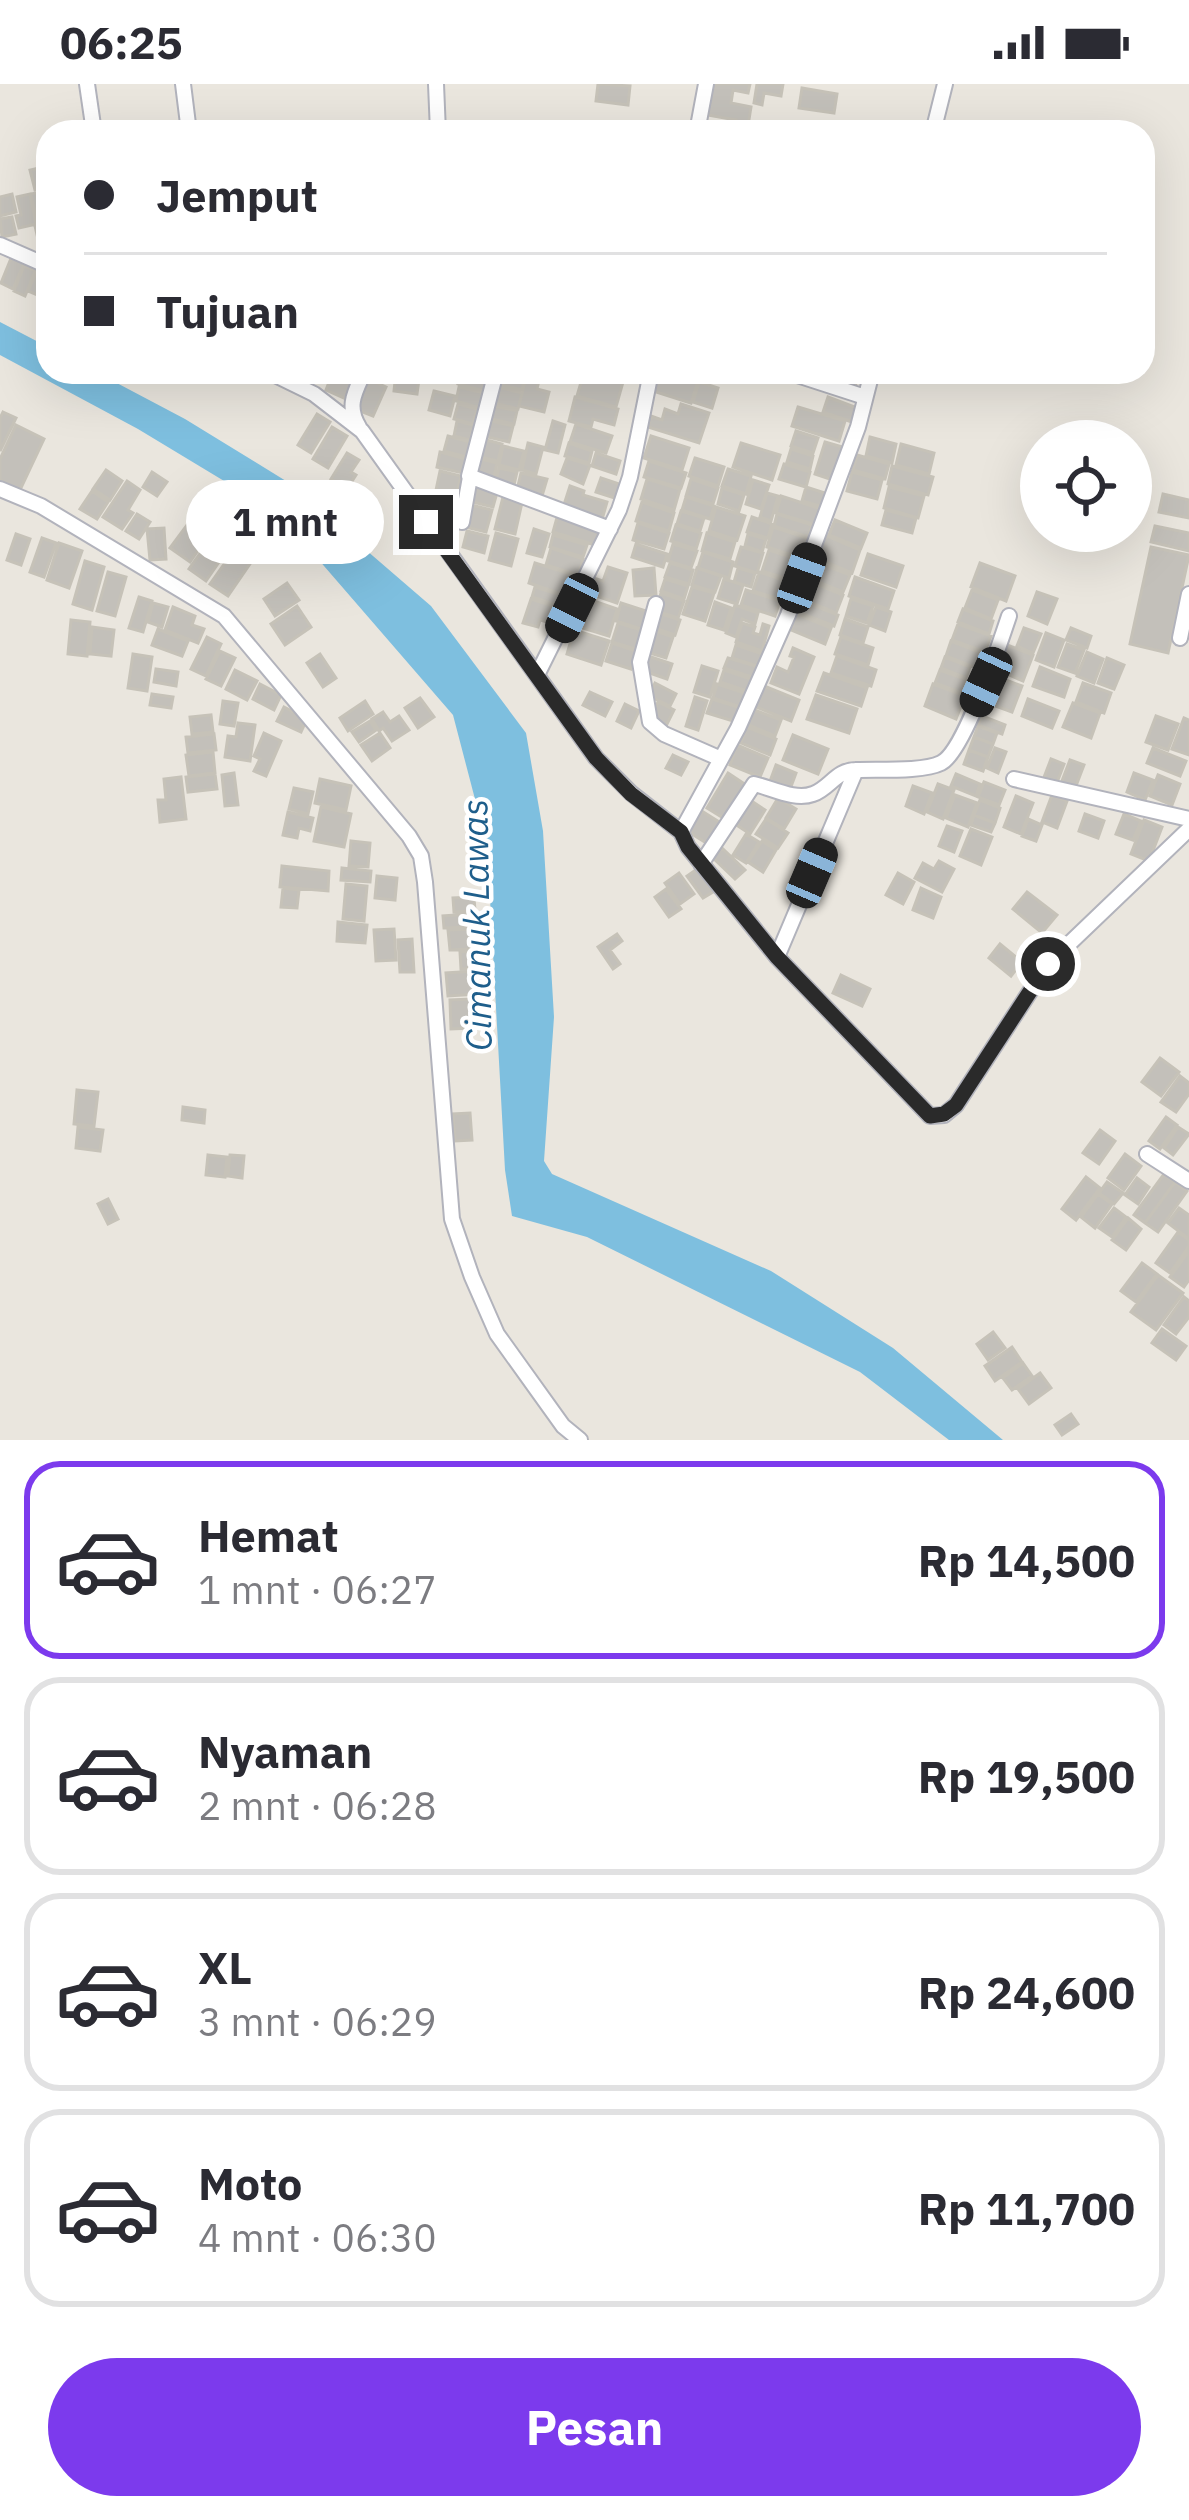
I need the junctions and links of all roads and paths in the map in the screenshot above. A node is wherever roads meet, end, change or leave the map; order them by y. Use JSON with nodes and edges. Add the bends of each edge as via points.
{"nodes":[{"id":1,"x":87,"y":84,"type":"edge"},
{"id":2,"x":183,"y":84,"type":"edge"},
{"id":3,"x":436,"y":84,"type":"edge"},
{"id":4,"x":706,"y":84,"type":"edge"},
{"id":5,"x":945,"y":84,"type":"edge"},
{"id":6,"x":92,"y":120,"type":"edge"},
{"id":7,"x":188,"y":120,"type":"edge"},
{"id":8,"x":438,"y":120,"type":"edge"},
{"id":9,"x":699,"y":120,"type":"edge"},
{"id":10,"x":936,"y":120,"type":"edge"},
{"id":11,"x":0,"y":245,"type":"edge"},
{"id":12,"x":36,"y":261,"type":"edge"},
{"id":13,"x":294,"y":384,"type":"edge"},
{"id":14,"x":359,"y":384,"type":"edge"},
{"id":15,"x":493,"y":384,"type":"edge"},
{"id":16,"x":649,"y":384,"type":"edge"},
{"id":17,"x":825,"y":384,"type":"edge"},
{"id":18,"x":869,"y":384,"type":"edge"},
{"id":19,"x":865,"y":397,"type":"junction"},
{"id":20,"x":362,"y":431,"type":"junction"},
{"id":21,"x":470,"y":477,"type":"junction"},
{"id":22,"x":0,"y":489,"type":"edge"},
{"id":23,"x":462,"y":522,"type":"dead end"},
{"id":24,"x":610,"y":530,"type":"junction"},
{"id":25,"x":1189,"y":594,"type":"edge"},
{"id":26,"x":656,"y":604,"type":"dead end"},
{"id":27,"x":1009,"y":616,"type":"dead end"},
{"id":28,"x":1180,"y":638,"type":"dead end"},
{"id":29,"x":537,"y":675,"type":"junction"},
{"id":30,"x":721,"y":759,"type":"junction"},
{"id":31,"x":856,"y":770,"type":"junction"},
{"id":32,"x":1014,"y":778,"type":"dead end"},
{"id":33,"x":1189,"y":819,"type":"edge"},
{"id":34,"x":1189,"y":829,"type":"edge"},
{"id":35,"x":681,"y":832,"type":"junction"},
{"id":36,"x":701,"y":864,"type":"junction"},
{"id":37,"x":777,"y":957,"type":"junction"},
{"id":38,"x":1148,"y":1154,"type":"dead end"},
{"id":39,"x":1189,"y":1181,"type":"edge"},
{"id":40,"x":580,"y":1440,"type":"edge"}],
"edges":[{"from":1,"to":6,"type":"street"},
{"from":2,"to":7,"type":"street"},
{"from":3,"to":8,"type":"street"},
{"from":4,"to":9,"type":"street"},
{"from":5,"to":10,"type":"street"},
{"from":11,"to":12,"type":"street"},
{"from":13,"to":20,"type":"street"},
{"from":14,"to":20,"type":"street","via":[[351,406]]},
{"from":15,"to":21,"type":"street"},
{"from":16,"to":24,"type":"street"},
{"from":17,"to":19,"type":"street"},
{"from":18,"to":19,"type":"street"},
{"from":19,"to":30,"type":"street","via":[[788,615]]},
{"from":20,"to":29,"type":"street"},
{"from":21,"to":23,"type":"street"},
{"from":21,"to":24,"type":"street"},
{"from":22,"to":40,"type":"street","via":[[224,616],[409,836],[425,882],[452,1219],[497,1334]]},
{"from":24,"to":29,"type":"street"},
{"from":25,"to":28,"type":"street"},
{"from":26,"to":30,"type":"street","via":[[640,662],[650,722]]},
{"from":27,"to":31,"type":"street","via":[[952,753],[942,763]]},
{"from":29,"to":35,"type":"street","via":[[596,758]]},
{"from":30,"to":35,"type":"street"},
{"from":31,"to":36,"type":"street","via":[[816,794],[754,784]]},
{"from":31,"to":37,"type":"street"},
{"from":32,"to":33,"type":"street"},
{"from":34,"to":37,"type":"street","via":[[1048,964],[944,1114],[930,1116]]},
{"from":35,"to":36,"type":"street"},
{"from":36,"to":37,"type":"street"},
{"from":38,"to":39,"type":"street"}]}
